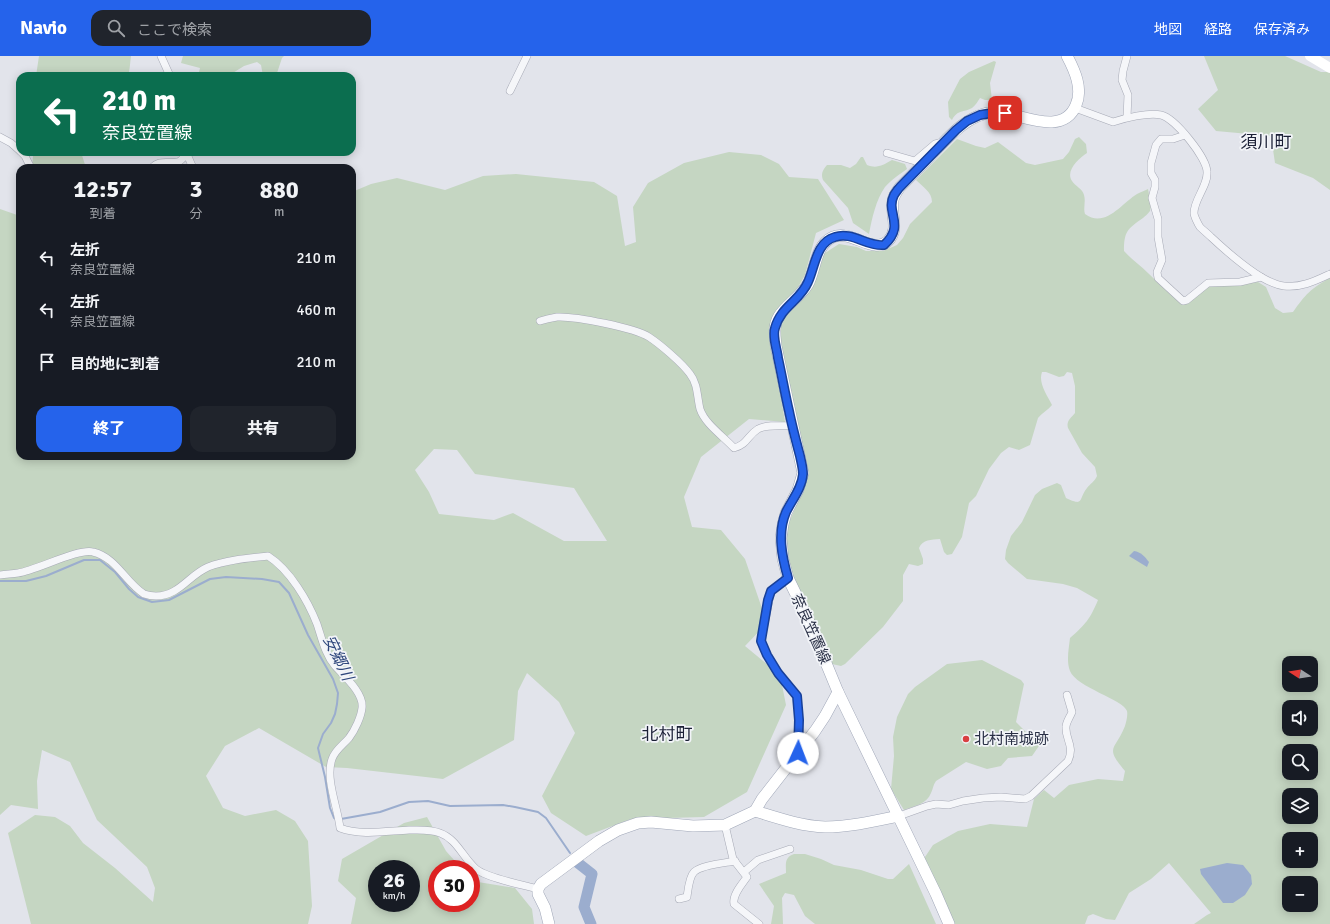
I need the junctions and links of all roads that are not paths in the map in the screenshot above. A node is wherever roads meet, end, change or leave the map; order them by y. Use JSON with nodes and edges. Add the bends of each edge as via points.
{"nodes":[{"id":1,"x":161,"y":56,"type":"edge"},
{"id":2,"x":527,"y":56,"type":"edge"},
{"id":3,"x":1067,"y":56,"type":"edge"},
{"id":4,"x":1127,"y":56,"type":"edge"},
{"id":5,"x":1310,"y":56,"type":"edge"},
{"id":6,"x":1330,"y":68,"type":"edge"},
{"id":7,"x":168,"y":72,"type":"edge"},
{"id":8,"x":510,"y":91,"type":"dead end"},
{"id":9,"x":1075,"y":108,"type":"junction"},
{"id":10,"x":1127,"y":117,"type":"junction"},
{"id":11,"x":1184,"y":135,"type":"junction"},
{"id":12,"x":0,"y":137,"type":"edge"},
{"id":13,"x":943,"y":143,"type":"junction"},
{"id":14,"x":16,"y":148,"type":"edge"},
{"id":15,"x":887,"y":153,"type":"dead end"},
{"id":16,"x":184,"y":156,"type":"edge"},
{"id":17,"x":155,"y":164,"type":"edge"},
{"id":18,"x":1330,"y":274,"type":"edge"},
{"id":19,"x":1261,"y":277,"type":"junction"},
{"id":20,"x":540,"y":321,"type":"dead end"},
{"id":21,"x":793,"y":426,"type":"junction"},
{"id":22,"x":0,"y":574,"type":"edge"},
{"id":23,"x":788,"y":578,"type":"junction"},
{"id":24,"x":838,"y":692,"type":"junction"},
{"id":25,"x":1068,"y":695,"type":"dead end"},
{"id":26,"x":798,"y":753,"type":"junction"},
{"id":27,"x":755,"y":811,"type":"junction"},
{"id":28,"x":899,"y":816,"type":"junction"},
{"id":29,"x":725,"y":825,"type":"junction"},
{"id":30,"x":790,"y":850,"type":"dead end"},
{"id":31,"x":735,"y":861,"type":"junction"},
{"id":32,"x":744,"y":872,"type":"junction"},
{"id":33,"x":538,"y":889,"type":"junction"},
{"id":34,"x":680,"y":899,"type":"dead end"},
{"id":35,"x":549,"y":924,"type":"edge"},
{"id":36,"x":759,"y":924,"type":"edge"},
{"id":37,"x":949,"y":924,"type":"edge"}],
"edges":[{"from":1,"to":7,"type":"street"},
{"from":2,"to":8,"type":"street"},
{"from":3,"to":9,"type":"main road","via":[[1079,89]]},
{"from":4,"to":10,"type":"street","via":[[1122,80],[1128,95]]},
{"from":5,"to":6,"type":"main road"},
{"from":9,"to":10,"type":"street","via":[[1113,122]]},
{"from":9,"to":13,"type":"main road","name":"奈良笠置線","via":[[1057,122],[1005,113],[980,115],[967,121]]},
{"from":10,"to":11,"type":"street","via":[[1162,115]]},
{"from":11,"to":19,"type":"street","via":[[1206,165],[1206,183],[1194,213],[1200,226]]},
{"from":11,"to":19,"type":"street","via":[[1173,139],[1161,139],[1156,145],[1151,163],[1156,180],[1152,198],[1158,219],[1162,260],[1157,272],[1158,278],[1183,301],[1208,283],[1240,282]]},
{"from":12,"to":14,"type":"street"},
{"from":13,"to":15,"type":"street","via":[[935,144],[916,161]]},
{"from":13,"to":21,"type":"main road","name":"奈良笠置線","via":[[894,195],[892,202],[895,226],[890,240],[884,245],[877,246],[849,236],[833,237],[824,244],[816,257],[808,284],[779,316],[774,330],[776,346]]},
{"from":16,"to":17,"type":"street","via":[[179,162]]},
{"from":18,"to":19,"type":"street","via":[[1296,286],[1277,285]]},
{"from":20,"to":21,"type":"street","via":[[559,317],[575,318],[634,331],[649,337],[691,375],[698,391],[700,409],[706,420],[734,448],[742,446],[763,427]]},
{"from":21,"to":23,"type":"main road","name":"奈良笠置線","via":[[803,474],[783,524],[782,549]]},
{"from":22,"to":33,"type":"street","via":[[18,573],[81,551],[92,551],[106,556],[145,594],[157,596],[170,594],[208,567],[268,556],[276,561],[306,601],[330,659],[359,693],[362,701],[354,730],[332,759],[330,772],[340,828],[363,833],[424,829],[441,833],[454,842],[477,870]]},
{"from":23,"to":24,"type":"main road","name":"奈良笠置線"},
{"from":23,"to":26,"type":"street","via":[[771,591],[761,641],[774,667],[797,696]]},
{"from":24,"to":26,"type":"main road","via":[[825,716]]},
{"from":24,"to":28,"type":"main road","name":"奈良笠置線"},
{"from":25,"to":28,"type":"street","via":[[1072,712],[1066,728],[1071,755],[1032,796],[1025,799],[983,798],[949,805],[936,804]]},
{"from":26,"to":27,"type":"main road"},
{"from":27,"to":28,"type":"main road","via":[[825,827]]},
{"from":27,"to":29,"type":"main road"},
{"from":28,"to":37,"type":"main road","name":"奈良笠置線"},
{"from":29,"to":31,"type":"street"},
{"from":29,"to":33,"type":"main road","via":[[638,823],[618,830],[599,841],[541,884]]},
{"from":30,"to":32,"type":"street","via":[[758,860]]},
{"from":31,"to":32,"type":"street"},
{"from":31,"to":34,"type":"street","via":[[694,872],[687,897]]},
{"from":32,"to":36,"type":"street","via":[[747,877],[733,901]]},
{"from":33,"to":35,"type":"main road"}]}
